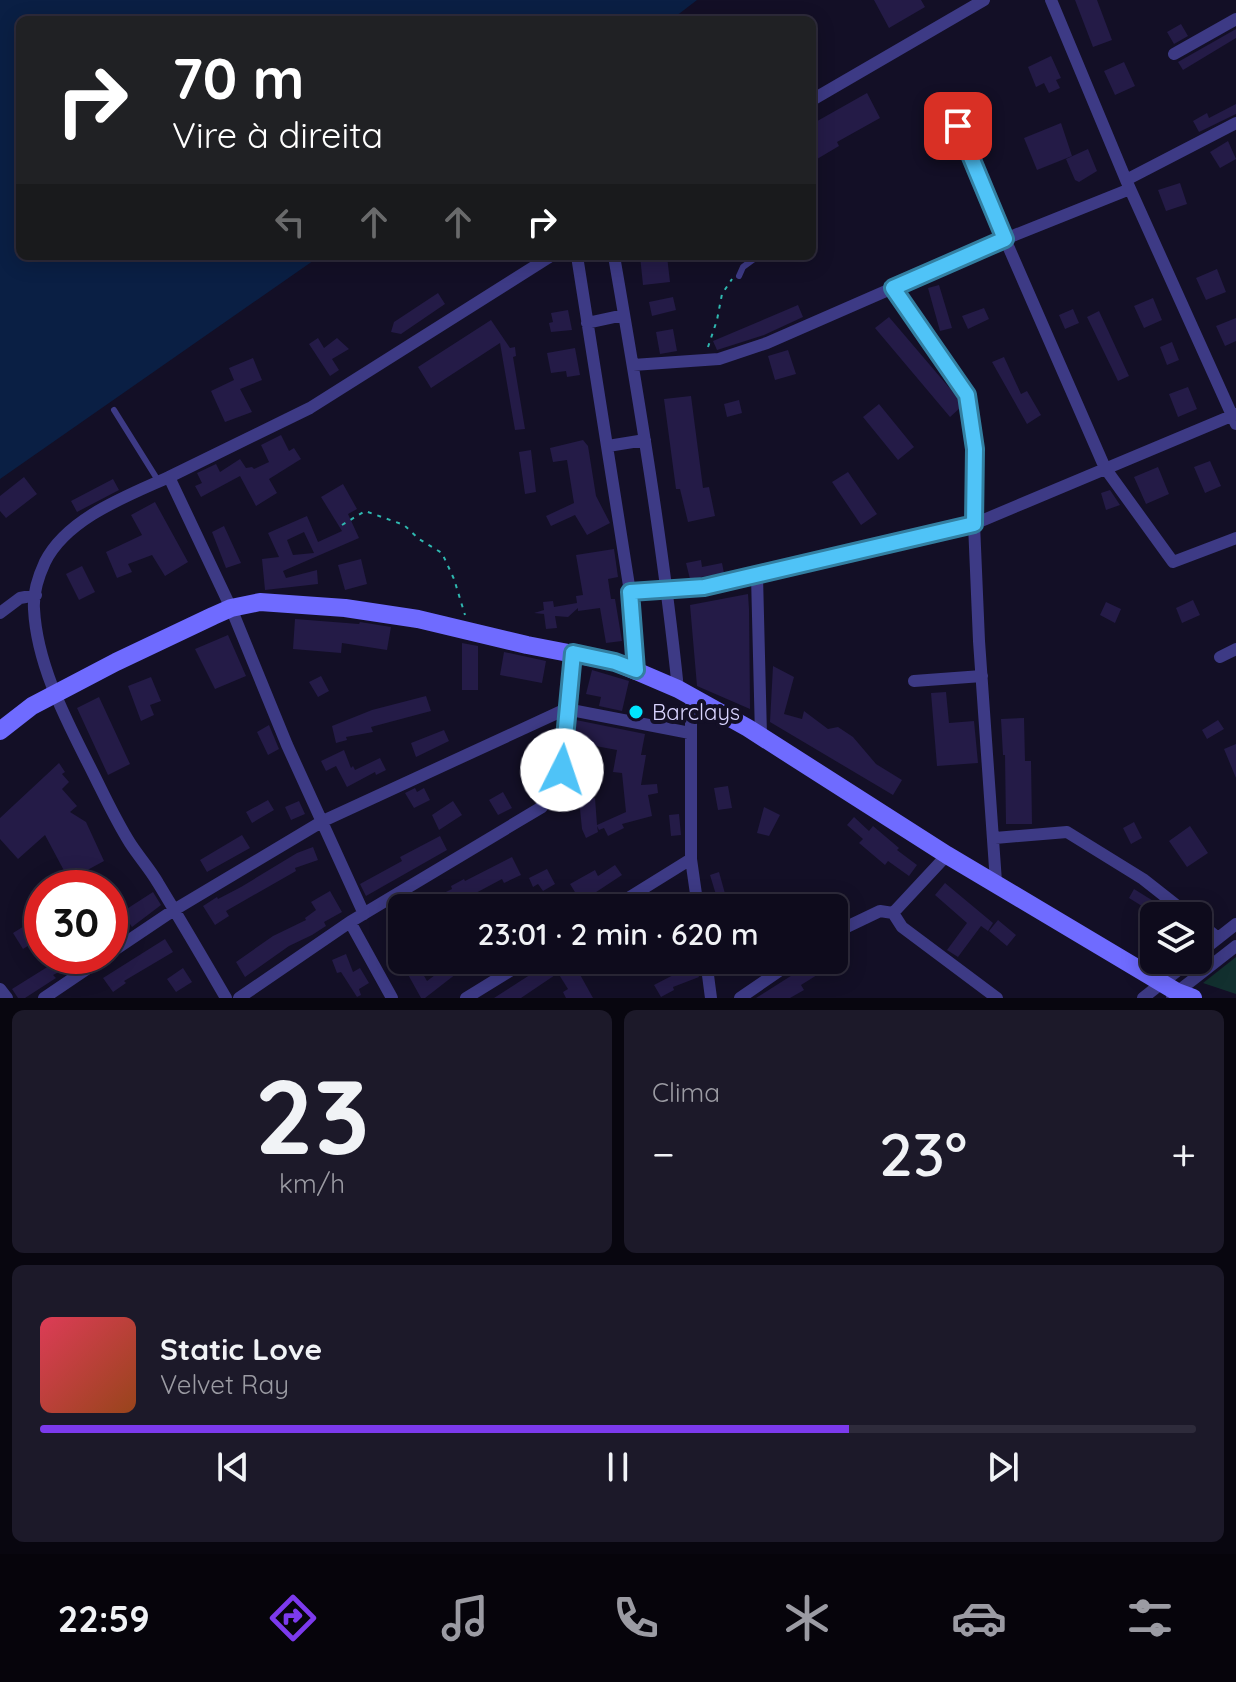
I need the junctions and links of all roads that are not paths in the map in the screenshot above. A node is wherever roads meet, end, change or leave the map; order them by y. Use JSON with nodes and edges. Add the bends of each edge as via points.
{"nodes":[{"id":1,"x":984,"y":0,"type":"edge"},
{"id":2,"x":1051,"y":0,"type":"edge"},
{"id":3,"x":1236,"y":19,"type":"edge"},
{"id":4,"x":1174,"y":54,"type":"dead end"},
{"id":5,"x":816,"y":98,"type":"edge"},
{"id":6,"x":1236,"y":123,"type":"edge"},
{"id":7,"x":958,"y":126,"type":"dead end"},
{"id":8,"x":1128,"y":184,"type":"junction"},
{"id":9,"x":1005,"y":239,"type":"junction"},
{"id":10,"x":545,"y":260,"type":"edge"},
{"id":11,"x":578,"y":260,"type":"edge"},
{"id":12,"x":615,"y":260,"type":"edge"},
{"id":13,"x":753,"y":260,"type":"edge"},
{"id":14,"x":739,"y":276,"type":"road end"},
{"id":15,"x":893,"y":288,"type":"junction"},
{"id":16,"x":624,"y":315,"type":"junction"},
{"id":17,"x":587,"y":323,"type":"junction"},
{"id":18,"x":633,"y":365,"type":"junction"},
{"id":19,"x":114,"y":410,"type":"dead end"},
{"id":20,"x":1235,"y":418,"type":"edge"},
{"id":21,"x":645,"y":440,"type":"junction"},
{"id":22,"x":608,"y":446,"type":"junction"},
{"id":23,"x":1105,"y":468,"type":"junction"},
{"id":24,"x":164,"y":480,"type":"junction"},
{"id":25,"x":974,"y":524,"type":"junction"},
{"id":26,"x":1236,"y":538,"type":"edge"},
{"id":27,"x":757,"y":576,"type":"junction"},
{"id":28,"x":668,"y":590,"type":"junction"},
{"id":29,"x":630,"y":592,"type":"junction"},
{"id":30,"x":36,"y":595,"type":"junction"},
{"id":31,"x":231,"y":608,"type":"junction"},
{"id":32,"x":0,"y":613,"type":"edge"},
{"id":33,"x":1236,"y":649,"type":"edge"},
{"id":34,"x":573,"y":653,"type":"junction"},
{"id":35,"x":1220,"y":657,"type":"dead end"},
{"id":36,"x":636,"y":670,"type":"junction"},
{"id":37,"x":982,"y":676,"type":"junction"},
{"id":38,"x":914,"y":681,"type":"dead end"},
{"id":39,"x":685,"y":693,"type":"junction"},
{"id":40,"x":56,"y":694,"type":"junction"},
{"id":41,"x":566,"y":709,"type":"junction"},
{"id":42,"x":0,"y":731,"type":"edge"},
{"id":43,"x":690,"y":733,"type":"junction"},
{"id":44,"x":761,"y":736,"type":"junction"},
{"id":45,"x":323,"y":821,"type":"junction"},
{"id":46,"x":995,"y":838,"type":"junction"},
{"id":47,"x":947,"y":855,"type":"junction"},
{"id":48,"x":691,"y":859,"type":"junction"},
{"id":49,"x":996,"y":882,"type":"junction"},
{"id":50,"x":635,"y":894,"type":"edge"},
{"id":51,"x":696,"y":894,"type":"edge"},
{"id":52,"x":1172,"y":902,"type":"edge"},
{"id":53,"x":174,"y":910,"type":"junction"},
{"id":54,"x":893,"y":913,"type":"junction"},
{"id":55,"x":364,"y":914,"type":"junction"},
{"id":56,"x":350,"y":922,"type":"junction"},
{"id":57,"x":1236,"y":924,"type":"edge"},
{"id":58,"x":848,"y":926,"type":"edge"},
{"id":59,"x":1212,"y":933,"type":"edge"},
{"id":60,"x":1218,"y":938,"type":"junction"},
{"id":61,"x":128,"y":941,"type":"edge"},
{"id":62,"x":1212,"y":943,"type":"edge"},
{"id":63,"x":1236,"y":946,"type":"edge"},
{"id":64,"x":80,"y":974,"type":"edge"},
{"id":65,"x":505,"y":974,"type":"edge"},
{"id":66,"x":708,"y":974,"type":"edge"},
{"id":67,"x":775,"y":974,"type":"edge"},
{"id":68,"x":1185,"y":974,"type":"edge"},
{"id":69,"x":0,"y":989,"type":"edge"},
{"id":70,"x":1176,"y":993,"type":"edge"},
{"id":71,"x":7,"y":998,"type":"edge"},
{"id":72,"x":44,"y":998,"type":"edge"},
{"id":73,"x":226,"y":998,"type":"edge"},
{"id":74,"x":239,"y":998,"type":"edge"},
{"id":75,"x":392,"y":998,"type":"edge"},
{"id":76,"x":466,"y":998,"type":"edge"},
{"id":77,"x":711,"y":998,"type":"edge"},
{"id":78,"x":740,"y":998,"type":"edge"},
{"id":79,"x":997,"y":998,"type":"edge"},
{"id":80,"x":1143,"y":998,"type":"edge"}],
"edges":[{"from":1,"to":5,"type":"street"},
{"from":2,"to":8,"type":"street"},
{"from":3,"to":4,"type":"street"},
{"from":6,"to":8,"type":"street"},
{"from":7,"to":9,"type":"street"},
{"from":8,"to":9,"type":"street"},
{"from":8,"to":20,"type":"street"},
{"from":9,"to":15,"type":"street"},
{"from":9,"to":23,"type":"street"},
{"from":10,"to":24,"type":"street","via":[[310,408]]},
{"from":11,"to":17,"type":"street"},
{"from":12,"to":16,"type":"street"},
{"from":13,"to":14,"type":"lane"},
{"from":15,"to":18,"type":"street","via":[[719,359]]},
{"from":15,"to":25,"type":"street","via":[[967,395],[975,449]]},
{"from":16,"to":17,"type":"street"},
{"from":16,"to":18,"type":"street"},
{"from":17,"to":22,"type":"street"},
{"from":18,"to":21,"type":"street"},
{"from":19,"to":24,"type":"lane"},
{"from":20,"to":23,"type":"street"},
{"from":21,"to":22,"type":"street"},
{"from":21,"to":28,"type":"street"},
{"from":22,"to":29,"type":"street"},
{"from":23,"to":25,"type":"street"},
{"from":23,"to":26,"type":"street","via":[[1173,562]]},
{"from":24,"to":30,"type":"street","via":[[119,500],[63,539],[46,560]]},
{"from":24,"to":31,"type":"street"},
{"from":25,"to":27,"type":"street"},
{"from":25,"to":37,"type":"street"},
{"from":27,"to":28,"type":"street"},
{"from":27,"to":44,"type":"street"},
{"from":28,"to":29,"type":"street"},
{"from":28,"to":39,"type":"street"},
{"from":29,"to":36,"type":"street"},
{"from":30,"to":32,"type":"street","via":[[20,598]]},
{"from":30,"to":40,"type":"street","via":[[42,649]]},
{"from":31,"to":34,"type":"street","via":[[260,602],[345,608]]},
{"from":31,"to":40,"type":"street"},
{"from":31,"to":45,"type":"street"},
{"from":33,"to":35,"type":"street"},
{"from":34,"to":36,"type":"street"},
{"from":34,"to":41,"type":"street"},
{"from":36,"to":39,"type":"street"},
{"from":37,"to":38,"type":"street"},
{"from":37,"to":46,"type":"street"},
{"from":39,"to":43,"type":"street"},
{"from":39,"to":44,"type":"street"},
{"from":40,"to":42,"type":"street"},
{"from":40,"to":53,"type":"street","via":[[122,829]]},
{"from":41,"to":43,"type":"street"},
{"from":41,"to":45,"type":"street"},
{"from":41,"to":55,"type":"street","via":[[561,778],[542,807]]},
{"from":43,"to":48,"type":"street"},
{"from":44,"to":47,"type":"street"},
{"from":45,"to":53,"type":"street"},
{"from":45,"to":55,"type":"street"},
{"from":46,"to":49,"type":"street"},
{"from":46,"to":52,"type":"street","via":[[1067,832]]},
{"from":47,"to":49,"type":"street"},
{"from":47,"to":54,"type":"street"},
{"from":48,"to":50,"type":"street"},
{"from":48,"to":51,"type":"street"},
{"from":49,"to":70,"type":"street"},
{"from":53,"to":61,"type":"street"},
{"from":53,"to":73,"type":"street"},
{"from":54,"to":58,"type":"street","via":[[880,911]]},
{"from":54,"to":79,"type":"street","via":[[902,927]]},
{"from":55,"to":56,"type":"street"},
{"from":56,"to":74,"type":"street"},
{"from":56,"to":75,"type":"street"},
{"from":57,"to":60,"type":"street"},
{"from":59,"to":60,"type":"street"},
{"from":60,"to":62,"type":"street"},
{"from":63,"to":70,"type":"street"},
{"from":64,"to":72,"type":"street"},
{"from":65,"to":76,"type":"street"},
{"from":66,"to":77,"type":"street"},
{"from":67,"to":78,"type":"street"},
{"from":68,"to":70,"type":"street"},
{"from":69,"to":71,"type":"street"},
{"from":70,"to":80,"type":"street"}]}
